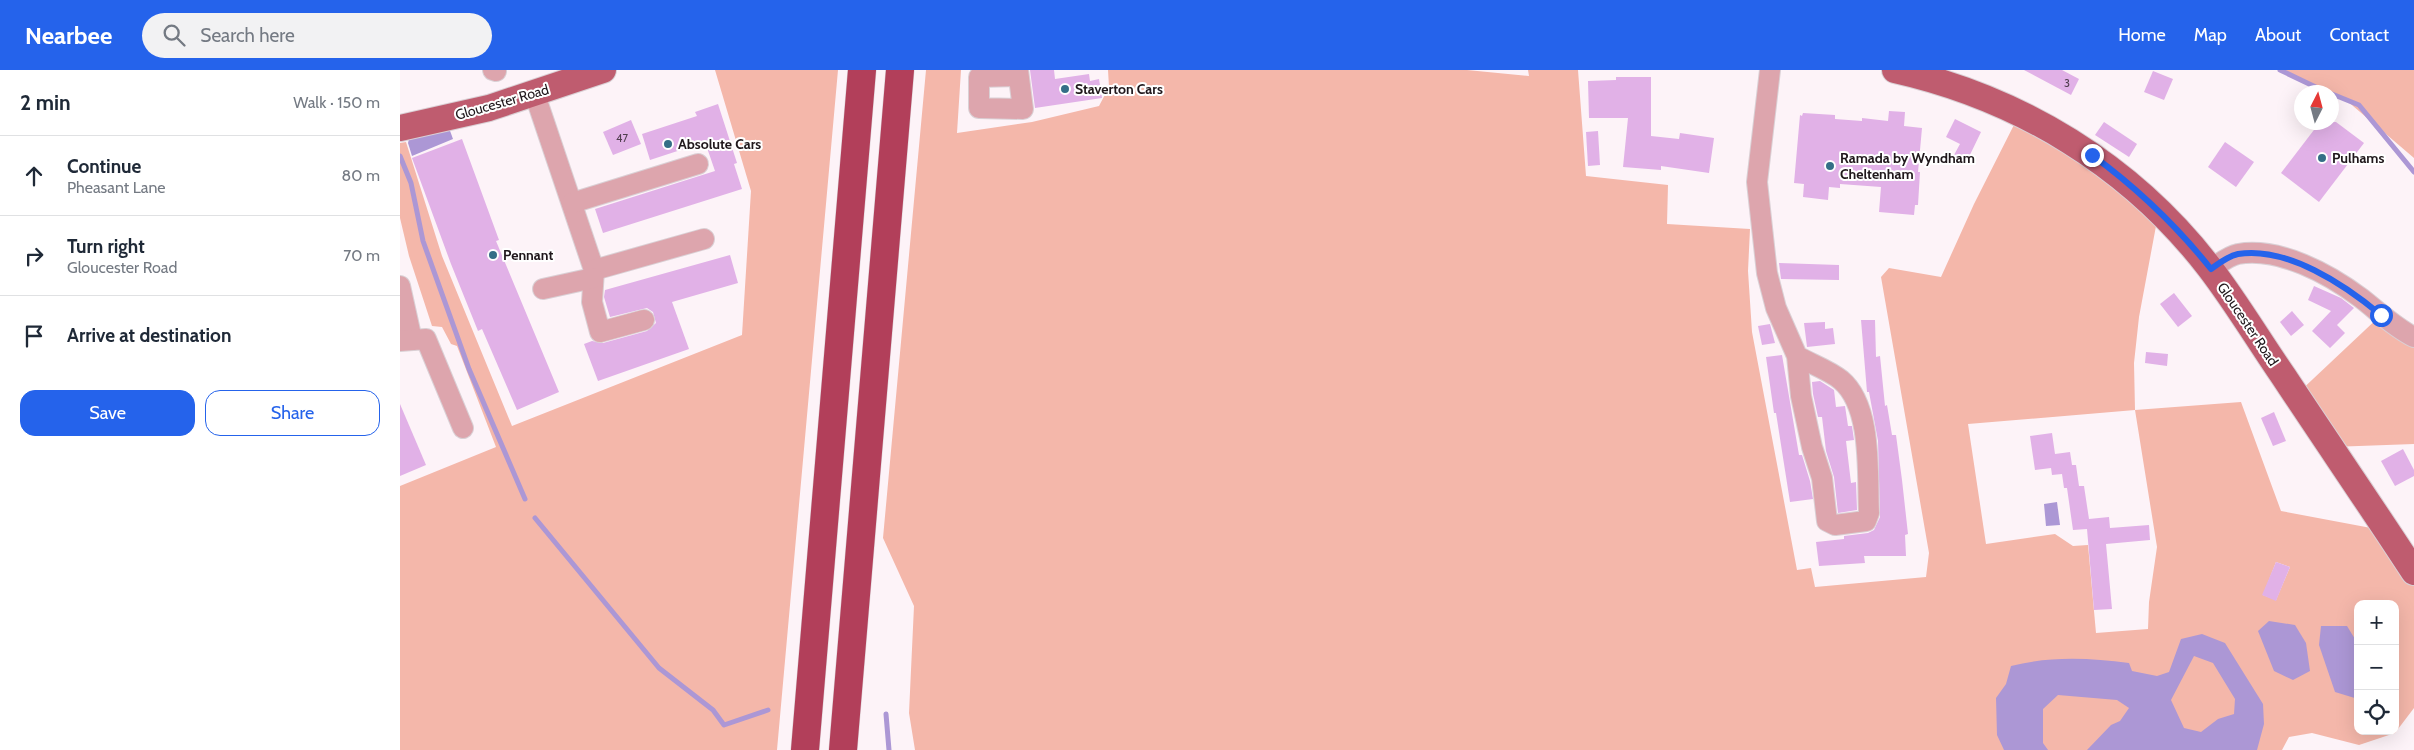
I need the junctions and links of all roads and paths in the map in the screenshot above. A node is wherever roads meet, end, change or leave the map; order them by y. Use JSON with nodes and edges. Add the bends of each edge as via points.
{"nodes":[{"id":1,"x":603,"y":70,"type":"edge"},
{"id":2,"x":1770,"y":70,"type":"edge"},
{"id":3,"x":1895,"y":70,"type":"edge"},
{"id":4,"x":900,"y":74,"type":"edge"},
{"id":5,"x":862,"y":76,"type":"edge"},
{"id":6,"x":535,"y":95,"type":"junction"},
{"id":7,"x":400,"y":128,"type":"edge"},
{"id":8,"x":698,"y":164,"type":"dead end"},
{"id":9,"x":572,"y":203,"type":"junction"},
{"id":10,"x":704,"y":239,"type":"dead end"},
{"id":11,"x":2211,"y":269,"type":"junction"},
{"id":12,"x":594,"y":274,"type":"junction"},
{"id":13,"x":400,"y":286,"type":"edge"},
{"id":14,"x":543,"y":289,"type":"dead end"},
{"id":15,"x":644,"y":320,"type":"dead end"},
{"id":16,"x":2414,"y":337,"type":"edge"},
{"id":17,"x":412,"y":340,"type":"edge"},
{"id":18,"x":1797,"y":356,"type":"junction"},
{"id":19,"x":463,"y":428,"type":"dead end"},
{"id":20,"x":2414,"y":572,"type":"edge"},
{"id":21,"x":804,"y":750,"type":"edge"},
{"id":22,"x":842,"y":750,"type":"edge"}],
"edges":[{"from":1,"to":6,"type":"main road","name":"Gloucester Road"},
{"from":2,"to":18,"type":"street","via":[[1756,182],[1767,273],[1776,308]]},
{"from":3,"to":11,"type":"main road","name":"Gloucester Road","via":[[1992,100],[2069,140],[2145,197]]},
{"from":4,"to":22,"type":"highway"},
{"from":5,"to":21,"type":"highway"},
{"from":6,"to":7,"type":"main road","name":"Gloucester Road"},
{"from":6,"to":9,"type":"street"},
{"from":8,"to":9,"type":"street"},
{"from":9,"to":12,"type":"street"},
{"from":10,"to":12,"type":"street"},
{"from":11,"to":16,"type":"street","via":[[2236,254],[2258,254],[2288,261],[2342,285]]},
{"from":11,"to":20,"type":"main road","name":"Gloucester Road"},
{"from":12,"to":14,"type":"street"},
{"from":12,"to":15,"type":"street","via":[[592,302],[600,332]]},
{"from":13,"to":17,"type":"street"},
{"from":17,"to":19,"type":"street"},
{"from":18,"to":18,"type":"street","via":[[1801,396],[1822,478],[1827,521],[1835,525],[1866,521],[1869,513],[1864,423],[1854,397],[1842,380]]}]}
